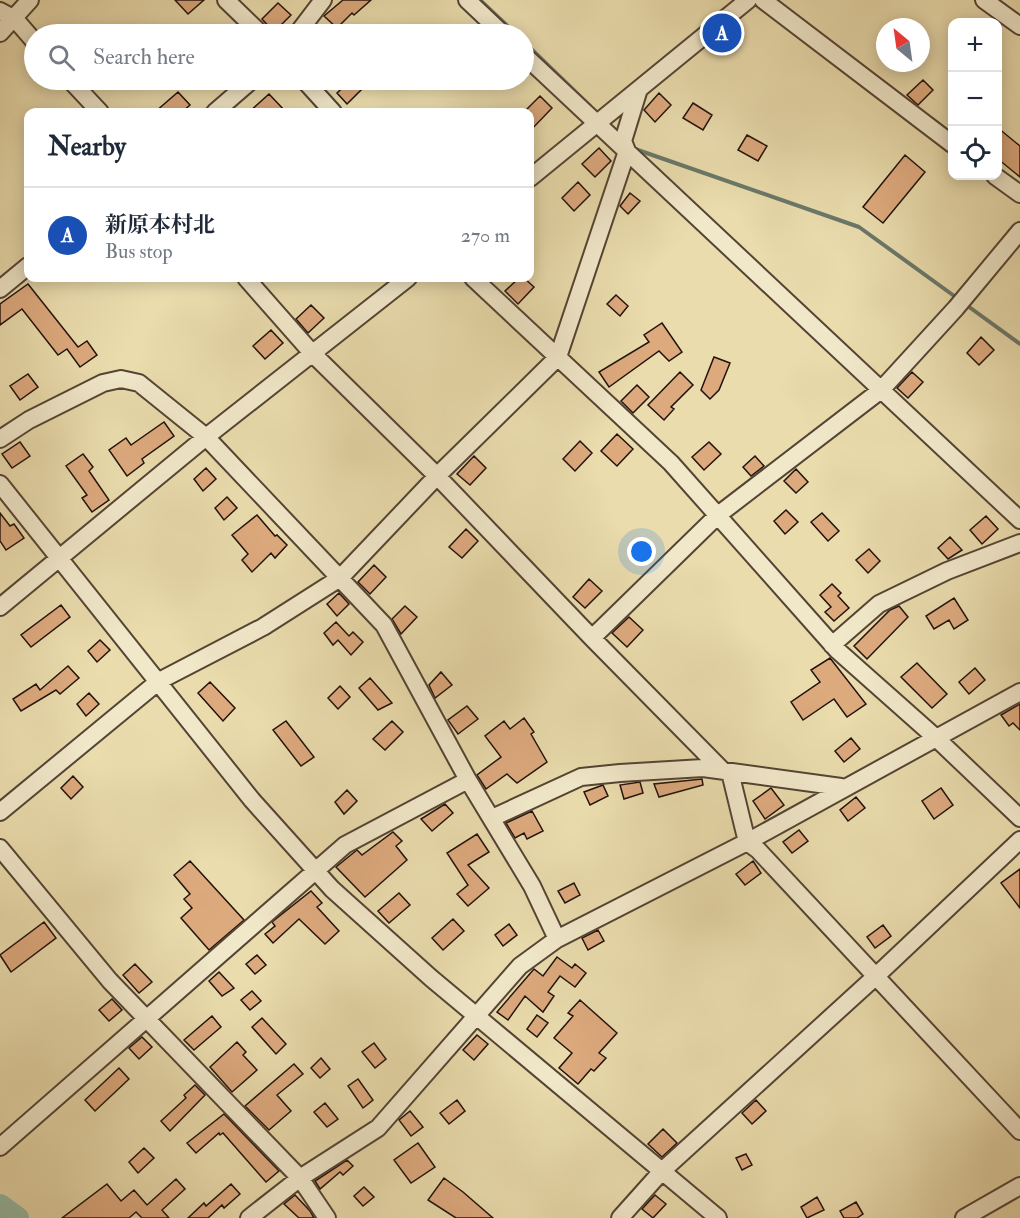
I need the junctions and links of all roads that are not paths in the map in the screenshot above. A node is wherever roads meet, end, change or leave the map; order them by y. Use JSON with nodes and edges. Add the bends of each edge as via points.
{"nodes":[{"id":1,"x":30,"y":0,"type":"edge"},
{"id":2,"x":226,"y":0,"type":"edge"},
{"id":3,"x":323,"y":0,"type":"edge"},
{"id":4,"x":467,"y":0,"type":"edge"},
{"id":5,"x":748,"y":0,"type":"edge"},
{"id":6,"x":763,"y":0,"type":"edge"},
{"id":7,"x":984,"y":0,"type":"edge"},
{"id":8,"x":0,"y":11,"type":"edge"},
{"id":9,"x":15,"y":20,"type":"junction"},
{"id":10,"x":251,"y":24,"type":"edge"},
{"id":11,"x":305,"y":24,"type":"edge"},
{"id":12,"x":492,"y":24,"type":"edge"},
{"id":13,"x":1020,"y":26,"type":"edge"},
{"id":14,"x":24,"y":30,"type":"edge"},
{"id":15,"x":0,"y":33,"type":"edge"},
{"id":16,"x":534,"y":64,"type":"edge"},
{"id":17,"x":639,"y":89,"type":"junction"},
{"id":18,"x":79,"y":90,"type":"edge"},
{"id":19,"x":240,"y":90,"type":"edge"},
{"id":20,"x":313,"y":90,"type":"edge"},
{"id":21,"x":96,"y":108,"type":"edge"},
{"id":22,"x":219,"y":108,"type":"edge"},
{"id":23,"x":329,"y":108,"type":"edge"},
{"id":24,"x":597,"y":122,"type":"junction"},
{"id":25,"x":948,"y":141,"type":"edge"},
{"id":26,"x":625,"y":142,"type":"junction"},
{"id":27,"x":534,"y":175,"type":"edge"},
{"id":28,"x":1001,"y":180,"type":"edge"},
{"id":29,"x":1020,"y":194,"type":"edge"},
{"id":30,"x":1020,"y":231,"type":"edge"},
{"id":31,"x":24,"y":269,"type":"edge"},
{"id":32,"x":250,"y":282,"type":"edge"},
{"id":33,"x":403,"y":282,"type":"edge"},
{"id":34,"x":477,"y":282,"type":"edge"},
{"id":35,"x":0,"y":289,"type":"edge"},
{"id":36,"x":312,"y":353,"type":"junction"},
{"id":37,"x":558,"y":357,"type":"junction"},
{"id":38,"x":881,"y":390,"type":"junction"},
{"id":39,"x":206,"y":437,"type":"junction"},
{"id":40,"x":0,"y":438,"type":"edge"},
{"id":41,"x":437,"y":476,"type":"junction"},
{"id":42,"x":0,"y":484,"type":"edge"},
{"id":43,"x":718,"y":515,"type":"junction"},
{"id":44,"x":1020,"y":520,"type":"edge"},
{"id":45,"x":1020,"y":543,"type":"edge"},
{"id":46,"x":59,"y":557,"type":"junction"},
{"id":47,"x":340,"y":578,"type":"junction"},
{"id":48,"x":0,"y":607,"type":"edge"},
{"id":49,"x":592,"y":638,"type":"junction"},
{"id":50,"x":832,"y":645,"type":"junction"},
{"id":51,"x":159,"y":681,"type":"junction"},
{"id":52,"x":1020,"y":692,"type":"edge"},
{"id":53,"x":935,"y":736,"type":"junction"},
{"id":54,"x":727,"y":772,"type":"junction"},
{"id":55,"x":468,"y":780,"type":"junction"},
{"id":56,"x":842,"y":787,"type":"junction"},
{"id":57,"x":0,"y":812,"type":"edge"},
{"id":58,"x":492,"y":818,"type":"junction"},
{"id":59,"x":1020,"y":818,"type":"edge"},
{"id":60,"x":1020,"y":840,"type":"edge"},
{"id":61,"x":747,"y":842,"type":"junction"},
{"id":62,"x":0,"y":848,"type":"edge"},
{"id":63,"x":314,"y":870,"type":"junction"},
{"id":64,"x":557,"y":939,"type":"junction"},
{"id":65,"x":874,"y":977,"type":"junction"},
{"id":66,"x":478,"y":1016,"type":"junction"},
{"id":67,"x":147,"y":1019,"type":"junction"},
{"id":68,"x":1020,"y":1131,"type":"edge"},
{"id":69,"x":0,"y":1147,"type":"edge"},
{"id":70,"x":662,"y":1171,"type":"junction"},
{"id":71,"x":300,"y":1178,"type":"junction"},
{"id":72,"x":1020,"y":1186,"type":"edge"},
{"id":73,"x":249,"y":1218,"type":"edge"},
{"id":74,"x":327,"y":1218,"type":"edge"},
{"id":75,"x":620,"y":1218,"type":"edge"},
{"id":76,"x":718,"y":1218,"type":"edge"},
{"id":77,"x":964,"y":1218,"type":"edge"}],
"edges":[{"from":1,"to":9,"type":"street"},
{"from":2,"to":10,"type":"street"},
{"from":3,"to":11,"type":"street"},
{"from":4,"to":12,"type":"street"},
{"from":5,"to":17,"type":"street"},
{"from":6,"to":25,"type":"street"},
{"from":7,"to":13,"type":"street"},
{"from":8,"to":9,"type":"street"},
{"from":9,"to":14,"type":"street"},
{"from":9,"to":15,"type":"street"},
{"from":16,"to":24,"type":"street"},
{"from":17,"to":24,"type":"street"},
{"from":17,"to":26,"type":"street"},
{"from":18,"to":21,"type":"street"},
{"from":19,"to":22,"type":"street"},
{"from":20,"to":23,"type":"street"},
{"from":24,"to":26,"type":"street"},
{"from":24,"to":27,"type":"street"},
{"from":26,"to":37,"type":"street"},
{"from":26,"to":38,"type":"street"},
{"from":28,"to":29,"type":"street"},
{"from":30,"to":38,"type":"street"},
{"from":31,"to":35,"type":"street"},
{"from":32,"to":36,"type":"street"},
{"from":33,"to":36,"type":"street"},
{"from":34,"to":37,"type":"street"},
{"from":36,"to":39,"type":"street"},
{"from":36,"to":41,"type":"street"},
{"from":37,"to":41,"type":"street"},
{"from":37,"to":43,"type":"street","via":[[671,463]]},
{"from":38,"to":43,"type":"street"},
{"from":38,"to":44,"type":"street"},
{"from":39,"to":40,"type":"street","via":[[139,383],[121,379],[103,383]]},
{"from":39,"to":46,"type":"street"},
{"from":39,"to":47,"type":"street"},
{"from":41,"to":47,"type":"street"},
{"from":41,"to":49,"type":"street"},
{"from":42,"to":46,"type":"street"},
{"from":43,"to":49,"type":"street"},
{"from":43,"to":50,"type":"street"},
{"from":45,"to":50,"type":"street","via":[[879,604]]},
{"from":46,"to":48,"type":"street"},
{"from":46,"to":51,"type":"street"},
{"from":47,"to":51,"type":"street","via":[[263,627]]},
{"from":47,"to":55,"type":"street","via":[[384,625]]},
{"from":49,"to":54,"type":"street"},
{"from":50,"to":53,"type":"street"},
{"from":51,"to":57,"type":"street"},
{"from":51,"to":63,"type":"street","via":[[252,800]]},
{"from":52,"to":53,"type":"street"},
{"from":53,"to":56,"type":"street"},
{"from":53,"to":59,"type":"street"},
{"from":54,"to":56,"type":"street"},
{"from":54,"to":58,"type":"street","via":[[703,768],[581,777]]},
{"from":54,"to":61,"type":"street"},
{"from":55,"to":58,"type":"street"},
{"from":55,"to":63,"type":"street","via":[[345,845]]},
{"from":56,"to":61,"type":"street"},
{"from":58,"to":64,"type":"street","via":[[532,886]]},
{"from":60,"to":65,"type":"street"},
{"from":61,"to":64,"type":"street"},
{"from":61,"to":65,"type":"street"},
{"from":62,"to":67,"type":"street","via":[[110,981]]},
{"from":63,"to":66,"type":"street","via":[[385,939]]},
{"from":63,"to":67,"type":"street"},
{"from":64,"to":66,"type":"street","via":[[520,966]]},
{"from":65,"to":68,"type":"street"},
{"from":65,"to":70,"type":"street"},
{"from":66,"to":70,"type":"street"},
{"from":66,"to":71,"type":"street","via":[[378,1128]]},
{"from":67,"to":69,"type":"street"},
{"from":67,"to":71,"type":"street"},
{"from":70,"to":75,"type":"street"},
{"from":70,"to":76,"type":"street"},
{"from":71,"to":73,"type":"street"},
{"from":71,"to":74,"type":"street"},
{"from":72,"to":77,"type":"street"}]}
